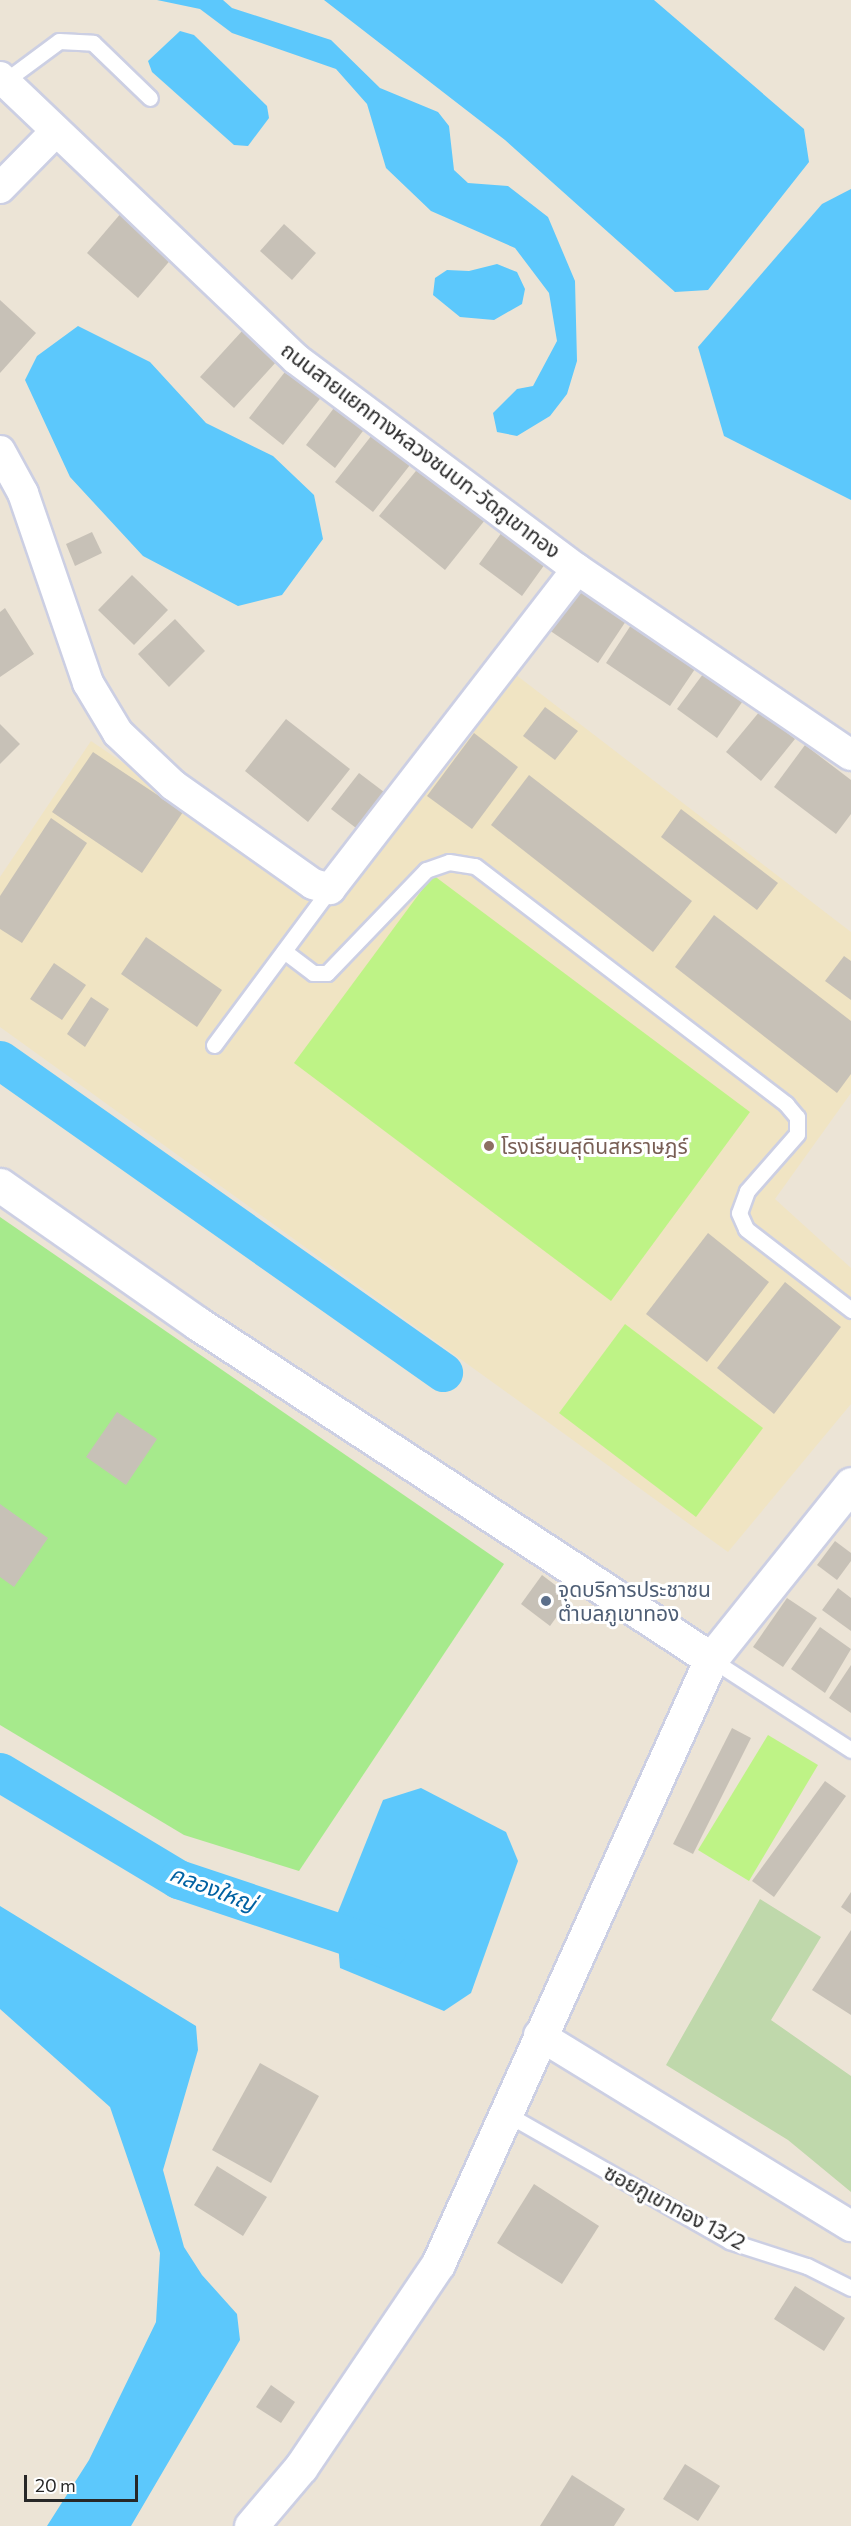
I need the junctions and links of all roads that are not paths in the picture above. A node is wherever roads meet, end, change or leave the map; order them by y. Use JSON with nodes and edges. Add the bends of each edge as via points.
{"nodes":[{"id":1,"x":2,"y":79,"type":"edge"},
{"id":2,"x":150,"y":98,"type":"dead end"},
{"id":3,"x":56,"y":131,"type":"junction"},
{"id":4,"x":0,"y":188,"type":"edge"},
{"id":5,"x":0,"y":450,"type":"edge"},
{"id":6,"x":577,"y":569,"type":"junction"},
{"id":7,"x":851,"y":755,"type":"edge"},
{"id":8,"x":330,"y":889,"type":"junction"},
{"id":9,"x":284,"y":951,"type":"junction"},
{"id":10,"x":214,"y":1045,"type":"dead end"},
{"id":11,"x":0,"y":1185,"type":"edge"},
{"id":12,"x":851,"y":1310,"type":"edge"},
{"id":13,"x":851,"y":1484,"type":"edge"},
{"id":14,"x":711,"y":1659,"type":"junction"},
{"id":15,"x":851,"y":1750,"type":"edge"},
{"id":16,"x":539,"y":2035,"type":"junction"},
{"id":17,"x":505,"y":2113,"type":"junction"},
{"id":18,"x":851,"y":2226,"type":"edge"},
{"id":19,"x":851,"y":2288,"type":"edge"},
{"id":20,"x":251,"y":2526,"type":"edge"}],
"edges":[{"from":1,"to":2,"type":"lane","via":[[59,41],[93,43]]},
{"from":1,"to":3,"type":"street","name":"ถนนสายแยกทางหลวงชนบท-วัดภูเขาทอง"},
{"from":3,"to":4,"type":"street"},
{"from":3,"to":6,"type":"street","name":"ถนนสายแยกทางหลวงชนบท-วัดภูเขาทอง","via":[[296,359]]},
{"from":5,"to":8,"type":"street","via":[[23,493],[88,683],[118,733],[173,785],[313,884]]},
{"from":6,"to":7,"type":"street","name":"ถนนสายแยกทางหลวงชนบท-วัดภูเขาทอง"},
{"from":6,"to":8,"type":"street"},
{"from":8,"to":9,"type":"lane"},
{"from":9,"to":10,"type":"lane"},
{"from":9,"to":12,"type":"lane","via":[[313,973],[327,973],[426,870],[449,862],[475,866],[786,1104],[797,1117],[797,1134],[747,1191],[739,1213],[746,1229]]},
{"from":11,"to":14,"type":"street","via":[[197,1323]]},
{"from":13,"to":14,"type":"street"},
{"from":14,"to":15,"type":"lane"},
{"from":14,"to":16,"type":"street"},
{"from":16,"to":17,"type":"street"},
{"from":16,"to":18,"type":"street"},
{"from":17,"to":19,"type":"lane","name":"ซอยภูเขาทอง 13/2","via":[[729,2241],[807,2266]]},
{"from":17,"to":20,"type":"street","via":[[438,2264],[301,2467]]}]}
